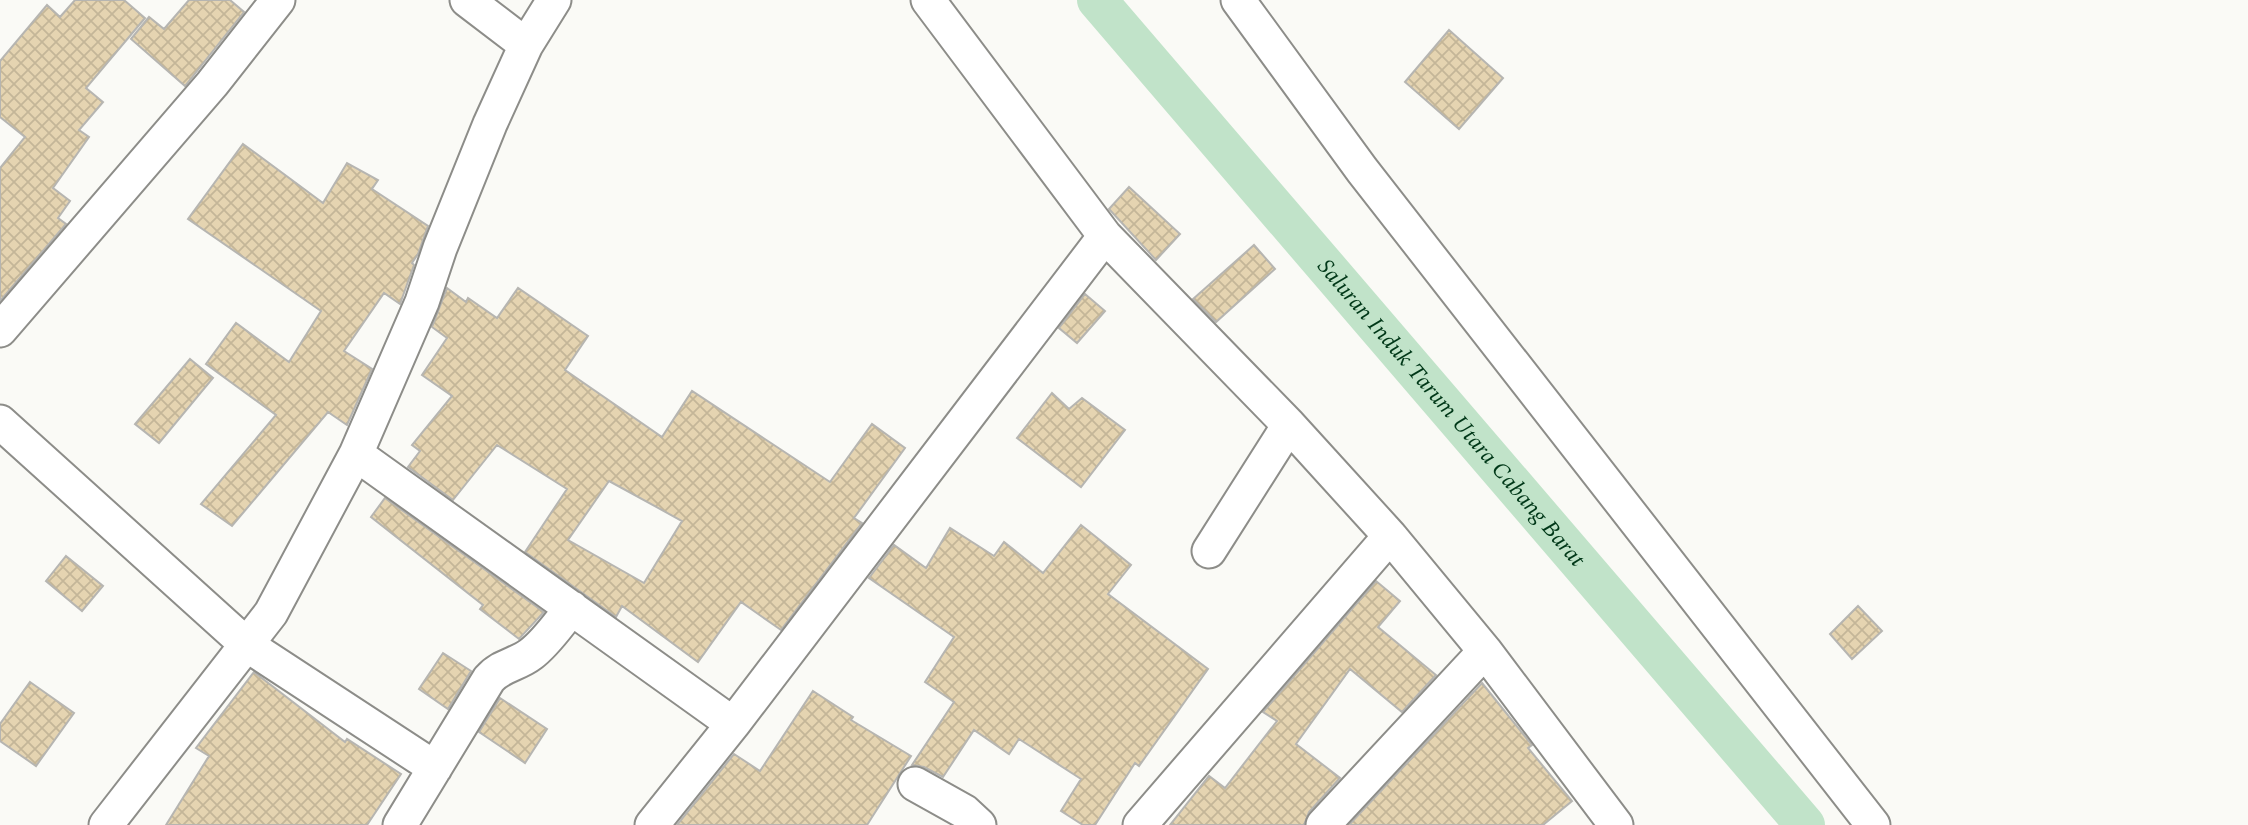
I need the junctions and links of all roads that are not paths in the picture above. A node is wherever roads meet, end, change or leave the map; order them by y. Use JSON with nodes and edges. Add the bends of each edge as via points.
{"nodes":[{"id":1,"x":278,"y":0,"type":"edge"},
{"id":2,"x":467,"y":0,"type":"edge"},
{"id":3,"x":554,"y":0,"type":"edge"},
{"id":4,"x":928,"y":0,"type":"edge"},
{"id":5,"x":1238,"y":0,"type":"edge"},
{"id":6,"x":526,"y":45,"type":"junction"},
{"id":7,"x":1105,"y":236,"type":"junction"},
{"id":8,"x":0,"y":330,"type":"edge"},
{"id":9,"x":0,"y":422,"type":"edge"},
{"id":10,"x":1289,"y":425,"type":"junction"},
{"id":11,"x":356,"y":454,"type":"junction"},
{"id":12,"x":1390,"y":536,"type":"junction"},
{"id":13,"x":1209,"y":551,"type":"dead end"},
{"id":14,"x":572,"y":608,"type":"junction"},
{"id":15,"x":247,"y":645,"type":"junction"},
{"id":16,"x":1485,"y":651,"type":"junction"},
{"id":17,"x":733,"y":724,"type":"junction"},
{"id":18,"x":435,"y":768,"type":"junction"},
{"id":19,"x":915,"y":784,"type":"dead end"},
{"id":20,"x":106,"y":825,"type":"edge"},
{"id":21,"x":400,"y":825,"type":"edge"},
{"id":22,"x":652,"y":825,"type":"edge"},
{"id":23,"x":979,"y":825,"type":"edge"},
{"id":24,"x":1140,"y":825,"type":"edge"},
{"id":25,"x":1323,"y":825,"type":"edge"},
{"id":26,"x":1616,"y":825,"type":"edge"},
{"id":27,"x":1872,"y":825,"type":"edge"}],
"edges":[{"from":1,"to":8,"type":"street","via":[[212,84]]},
{"from":2,"to":6,"type":"street"},
{"from":3,"to":6,"type":"street"},
{"from":4,"to":7,"type":"street"},
{"from":5,"to":27,"type":"street","via":[[1362,170]]},
{"from":6,"to":11,"type":"street"},
{"from":7,"to":10,"type":"street"},
{"from":7,"to":17,"type":"street"},
{"from":9,"to":15,"type":"street"},
{"from":10,"to":12,"type":"street"},
{"from":10,"to":13,"type":"street"},
{"from":11,"to":14,"type":"street"},
{"from":11,"to":15,"type":"street","via":[[271,613]]},
{"from":12,"to":16,"type":"street"},
{"from":12,"to":24,"type":"street"},
{"from":14,"to":17,"type":"street"},
{"from":14,"to":18,"type":"street","via":[[534,653],[495,671]]},
{"from":15,"to":18,"type":"street"},
{"from":15,"to":20,"type":"street"},
{"from":16,"to":25,"type":"street"},
{"from":16,"to":26,"type":"street"},
{"from":17,"to":22,"type":"street"},
{"from":18,"to":21,"type":"street"},
{"from":19,"to":23,"type":"street"}]}
